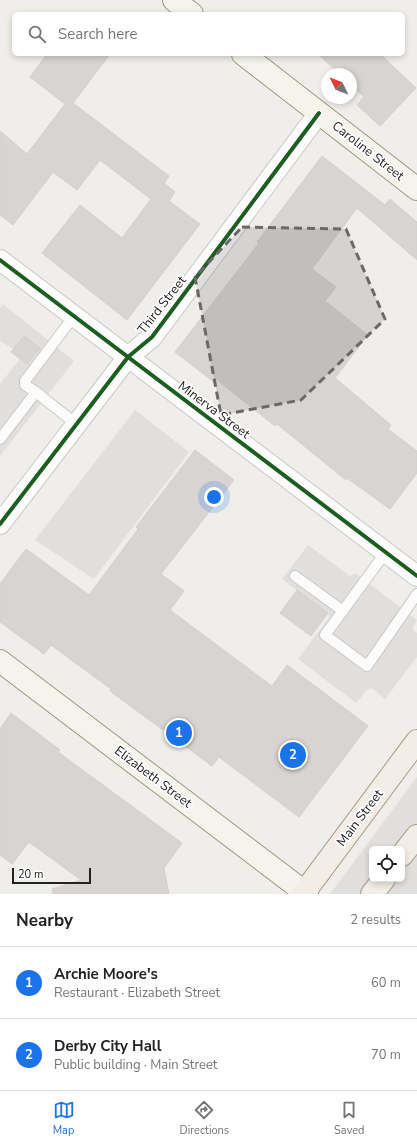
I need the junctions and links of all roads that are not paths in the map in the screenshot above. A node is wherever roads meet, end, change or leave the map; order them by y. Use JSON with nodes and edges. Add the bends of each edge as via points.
{"nodes":[{"id":1,"x":174,"y":0,"type":"edge"},
{"id":2,"x":189,"y":12,"type":"edge"},
{"id":3,"x":246,"y":56,"type":"edge"},
{"id":4,"x":318,"y":113,"type":"junction"},
{"id":5,"x":417,"y":188,"type":"edge"},
{"id":6,"x":0,"y":260,"type":"edge"},
{"id":7,"x":74,"y":316,"type":"junction"},
{"id":8,"x":128,"y":357,"type":"junction"},
{"id":9,"x":36,"y":392,"type":"junction"},
{"id":10,"x":76,"y":424,"type":"junction"},
{"id":11,"x":0,"y":439,"type":"edge"},
{"id":12,"x":0,"y":524,"type":"edge"},
{"id":13,"x":386,"y":552,"type":"junction"},
{"id":14,"x":295,"y":576,"type":"dead end"},
{"id":15,"x":417,"y":576,"type":"edge"},
{"id":16,"x":417,"y":594,"type":"edge"},
{"id":17,"x":343,"y":611,"type":"junction"},
{"id":18,"x":0,"y":661,"type":"edge"},
{"id":19,"x":417,"y":741,"type":"edge"},
{"id":20,"x":417,"y":836,"type":"edge"},
{"id":21,"x":405,"y":852,"type":"edge"},
{"id":22,"x":382,"y":882,"type":"edge"},
{"id":23,"x":304,"y":893,"type":"edge"},
{"id":24,"x":372,"y":894,"type":"edge"}],
"edges":[{"from":1,"to":2,"type":"main road"},
{"from":3,"to":4,"type":"main road","name":"Caroline Street"},
{"from":4,"to":5,"type":"main road","name":"Caroline Street"},
{"from":4,"to":8,"type":"street","name":"Third Street","via":[[152,337]]},
{"from":6,"to":7,"type":"street","name":"Minerva Street"},
{"from":7,"to":8,"type":"street","name":"Minerva Street"},
{"from":7,"to":9,"type":"lane","via":[[25,381],[25,385]]},
{"from":8,"to":10,"type":"street","name":"Third Street"},
{"from":8,"to":13,"type":"street","name":"Minerva Street"},
{"from":9,"to":10,"type":"lane"},
{"from":9,"to":11,"type":"lane"},
{"from":10,"to":12,"type":"street","name":"Third Street"},
{"from":13,"to":15,"type":"street","name":"Minerva Street"},
{"from":13,"to":17,"type":"lane"},
{"from":14,"to":17,"type":"lane"},
{"from":16,"to":17,"type":"lane","via":[[367,666],[325,635]]},
{"from":18,"to":23,"type":"main road","name":"Elizabeth Street"},
{"from":19,"to":23,"type":"main road","name":"Main Street"},
{"from":20,"to":21,"type":"main road"},
{"from":22,"to":24,"type":"main road"}]}
